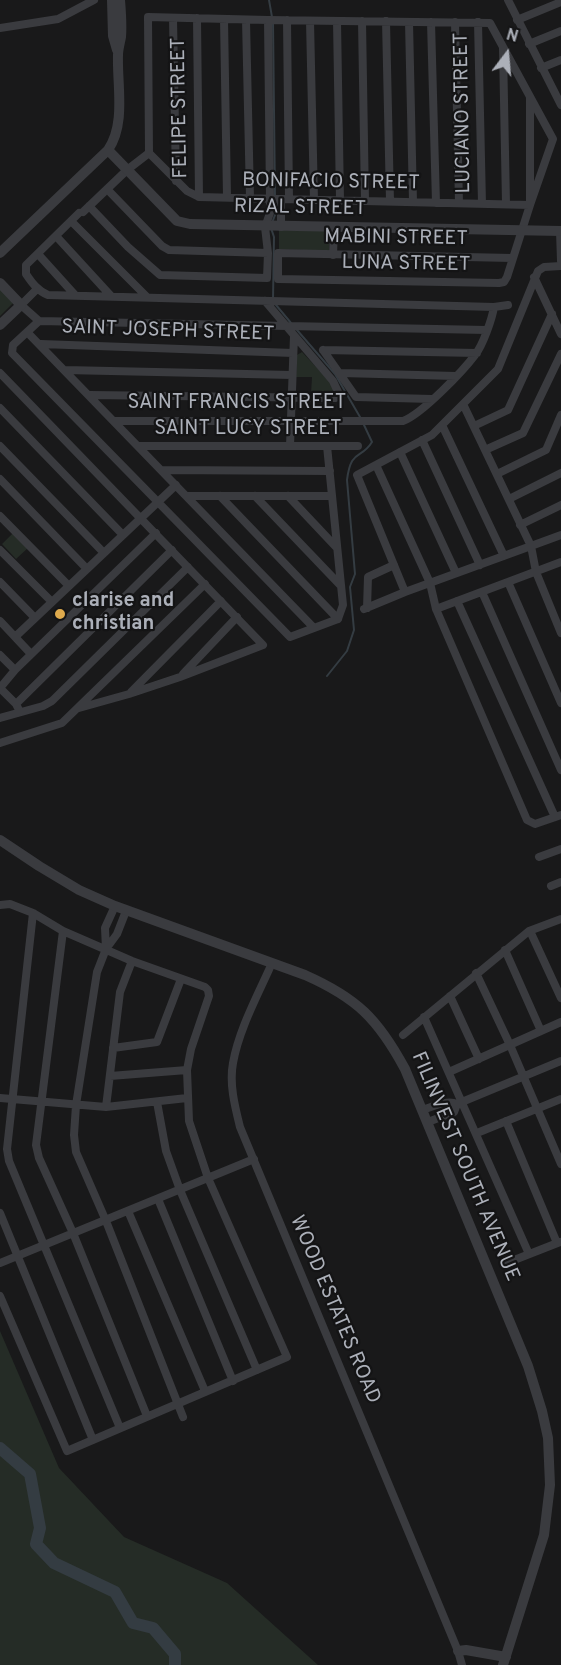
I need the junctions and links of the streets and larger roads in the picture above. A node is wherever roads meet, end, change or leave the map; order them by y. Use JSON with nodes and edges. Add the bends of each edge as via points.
{"nodes":[{"id":1,"x":94,"y":0,"type":"edge"},
{"id":2,"x":112,"y":0,"type":"edge"},
{"id":3,"x":120,"y":0,"type":"edge"},
{"id":4,"x":508,"y":0,"type":"edge"},
{"id":5,"x":561,"y":2,"type":"edge"},
{"id":6,"x":173,"y":18,"type":"junction"},
{"id":7,"x":197,"y":18,"type":"junction"},
{"id":8,"x":224,"y":19,"type":"junction"},
{"id":9,"x":246,"y":20,"type":"junction"},
{"id":10,"x":271,"y":20,"type":"junction"},
{"id":11,"x":287,"y":20,"type":"junction"},
{"id":12,"x":517,"y":20,"type":"junction"},
{"id":13,"x":310,"y":21,"type":"junction"},
{"id":14,"x":337,"y":21,"type":"junction"},
{"id":15,"x":362,"y":21,"type":"junction"},
{"id":16,"x":386,"y":21,"type":"junction"},
{"id":17,"x":409,"y":22,"type":"junction"},
{"id":18,"x":431,"y":22,"type":"junction"},
{"id":19,"x":455,"y":22,"type":"junction"},
{"id":20,"x":478,"y":22,"type":"junction"},
{"id":21,"x":0,"y":28,"type":"edge"},
{"id":22,"x":561,"y":31,"type":"edge"},
{"id":23,"x":529,"y":44,"type":"junction"},
{"id":24,"x":503,"y":46,"type":"junction"},
{"id":25,"x":118,"y":52,"type":"junction"},
{"id":26,"x":561,"y":60,"type":"edge"},
{"id":27,"x":541,"y":68,"type":"junction"},
{"id":28,"x":530,"y":96,"type":"junction"},
{"id":29,"x":561,"y":105,"type":"edge"},
{"id":30,"x":108,"y":150,"type":"junction"},
{"id":31,"x":148,"y":153,"type":"junction"},
{"id":32,"x":127,"y":170,"type":"junction"},
{"id":33,"x":176,"y":181,"type":"junction"},
{"id":34,"x":107,"y":189,"type":"junction"},
{"id":35,"x":199,"y":197,"type":"junction"},
{"id":36,"x":227,"y":197,"type":"junction"},
{"id":37,"x":250,"y":198,"type":"junction"},
{"id":38,"x":279,"y":199,"type":"junction"},
{"id":39,"x":314,"y":200,"type":"junction"},
{"id":40,"x":340,"y":200,"type":"junction"},
{"id":41,"x":365,"y":201,"type":"junction"},
{"id":42,"x":390,"y":201,"type":"junction"},
{"id":43,"x":413,"y":202,"type":"junction"},
{"id":44,"x":436,"y":203,"type":"junction"},
{"id":45,"x":459,"y":203,"type":"junction"},
{"id":46,"x":482,"y":204,"type":"junction"},
{"id":47,"x":506,"y":204,"type":"junction"},
{"id":48,"x":530,"y":205,"type":"junction"},
{"id":49,"x":84,"y":210,"type":"junction"},
{"id":50,"x":71,"y":221,"type":"junction"},
{"id":51,"x":272,"y":227,"type":"junction"},
{"id":52,"x":334,"y":228,"type":"junction"},
{"id":53,"x":521,"y":230,"type":"junction"},
{"id":54,"x":560,"y":231,"type":"edge"},
{"id":55,"x":56,"y":236,"type":"junction"},
{"id":56,"x":0,"y":253,"type":"edge"},
{"id":57,"x":268,"y":253,"type":"junction"},
{"id":58,"x":278,"y":253,"type":"joint"},
{"id":59,"x":38,"y":254,"type":"junction"},
{"id":60,"x":333,"y":255,"type":"junction"},
{"id":61,"x":512,"y":258,"type":"junction"},
{"id":62,"x":561,"y":263,"type":"edge"},
{"id":63,"x":534,"y":277,"type":"junction"},
{"id":64,"x":0,"y":283,"type":"edge"},
{"id":65,"x":37,"y":289,"type":"junction"},
{"id":66,"x":75,"y":295,"type":"junction"},
{"id":67,"x":111,"y":296,"type":"junction"},
{"id":68,"x":147,"y":297,"type":"junction"},
{"id":69,"x":271,"y":301,"type":"junction"},
{"id":70,"x":21,"y":304,"type":"junction"},
{"id":71,"x":508,"y":305,"type":"dead end"},
{"id":72,"x":494,"y":307,"type":"junction"},
{"id":73,"x":552,"y":314,"type":"junction"},
{"id":74,"x":39,"y":321,"type":"junction"},
{"id":75,"x":0,"y":325,"type":"edge"},
{"id":76,"x":288,"y":327,"type":"junction"},
{"id":77,"x":486,"y":330,"type":"junction"},
{"id":78,"x":27,"y":332,"type":"junction"},
{"id":79,"x":561,"y":333,"type":"edge"},
{"id":80,"x":294,"y":336,"type":"junction"},
{"id":81,"x":41,"y":344,"type":"junction"},
{"id":82,"x":294,"y":352,"type":"junction"},
{"id":83,"x":477,"y":353,"type":"junction"},
{"id":84,"x":561,"y":354,"type":"edge"},
{"id":85,"x":66,"y":370,"type":"junction"},
{"id":86,"x":0,"y":373,"type":"edge"},
{"id":87,"x":341,"y":373,"type":"junction"},
{"id":88,"x":292,"y":375,"type":"junction"},
{"id":89,"x":456,"y":376,"type":"junction"},
{"id":90,"x":90,"y":395,"type":"junction"},
{"id":91,"x":292,"y":399,"type":"junction"},
{"id":92,"x":432,"y":399,"type":"junction"},
{"id":93,"x":464,"y":404,"type":"junction"},
{"id":94,"x":0,"y":408,"type":"edge"},
{"id":95,"x":561,"y":415,"type":"edge"},
{"id":96,"x":114,"y":421,"type":"junction"},
{"id":97,"x":291,"y":421,"type":"junction"},
{"id":98,"x":442,"y":425,"type":"junction"},
{"id":99,"x":474,"y":426,"type":"junction"},
{"id":100,"x":422,"y":440,"type":"junction"},
{"id":101,"x":0,"y":446,"type":"edge"},
{"id":102,"x":139,"y":446,"type":"junction"},
{"id":103,"x":290,"y":446,"type":"junction"},
{"id":104,"x":327,"y":446,"type":"junction"},
{"id":105,"x":358,"y":446,"type":"dead end"},
{"id":106,"x":485,"y":450,"type":"junction"},
{"id":107,"x":400,"y":452,"type":"junction"},
{"id":108,"x":376,"y":465,"type":"junction"},
{"id":109,"x":162,"y":470,"type":"junction"},
{"id":110,"x":330,"y":471,"type":"junction"},
{"id":111,"x":561,"y":473,"type":"edge"},
{"id":112,"x":497,"y":474,"type":"junction"},
{"id":113,"x":0,"y":479,"type":"edge"},
{"id":114,"x":176,"y":485,"type":"junction"},
{"id":115,"x":187,"y":496,"type":"junction"},
{"id":116,"x":220,"y":496,"type":"junction"},
{"id":117,"x":255,"y":496,"type":"junction"},
{"id":118,"x":288,"y":496,"type":"junction"},
{"id":119,"x":332,"y":496,"type":"junction"},
{"id":120,"x":508,"y":499,"type":"junction"},
{"id":121,"x":158,"y":502,"type":"junction"},
{"id":122,"x":561,"y":505,"type":"edge"},
{"id":123,"x":0,"y":516,"type":"edge"},
{"id":124,"x":141,"y":518,"type":"junction"},
{"id":125,"x":520,"y":525,"type":"junction"},
{"id":126,"x":156,"y":533,"type":"junction"},
{"id":127,"x":123,"y":535,"type":"junction"},
{"id":128,"x":561,"y":535,"type":"edge"},
{"id":129,"x":531,"y":546,"type":"junction"},
{"id":130,"x":337,"y":549,"type":"junction"},
{"id":131,"x":0,"y":550,"type":"edge"},
{"id":132,"x":172,"y":550,"type":"junction"},
{"id":133,"x":104,"y":553,"type":"junction"},
{"id":134,"x":504,"y":556,"type":"junction"},
{"id":135,"x":561,"y":562,"type":"edge"},
{"id":136,"x":394,"y":565,"type":"junction"},
{"id":137,"x":480,"y":565,"type":"junction"},
{"id":138,"x":188,"y":567,"type":"junction"},
{"id":139,"x":87,"y":569,"type":"junction"},
{"id":140,"x":536,"y":572,"type":"junction"},
{"id":141,"x":456,"y":573,"type":"junction"},
{"id":142,"x":0,"y":582,"type":"edge"},
{"id":143,"x":508,"y":582,"type":"junction"},
{"id":144,"x":430,"y":583,"type":"junction"},
{"id":145,"x":205,"y":584,"type":"junction"},
{"id":146,"x":69,"y":586,"type":"junction"},
{"id":147,"x":341,"y":586,"type":"junction"},
{"id":148,"x":405,"y":592,"type":"junction"},
{"id":149,"x":482,"y":592,"type":"junction"},
{"id":150,"x":221,"y":601,"type":"junction"},
{"id":151,"x":457,"y":601,"type":"junction"},
{"id":152,"x":52,"y":602,"type":"junction"},
{"id":153,"x":436,"y":609,"type":"junction"},
{"id":154,"x":237,"y":617,"type":"junction"},
{"id":155,"x":35,"y":618,"type":"junction"},
{"id":156,"x":338,"y":619,"type":"junction"},
{"id":157,"x":0,"y":621,"type":"edge"},
{"id":158,"x":315,"y":628,"type":"junction"},
{"id":159,"x":561,"y":633,"type":"edge"},
{"id":160,"x":15,"y":637,"type":"junction"},
{"id":161,"x":31,"y":654,"type":"junction"},
{"id":162,"x":0,"y":655,"type":"edge"},
{"id":163,"x":15,"y":670,"type":"junction"},
{"id":164,"x":180,"y":677,"type":"junction"},
{"id":165,"x":0,"y":688,"type":"edge"},
{"id":166,"x":129,"y":694,"type":"junction"},
{"id":167,"x":561,"y":704,"type":"edge"},
{"id":168,"x":18,"y":708,"type":"junction"},
{"id":169,"x":79,"y":708,"type":"junction"},
{"id":170,"x":0,"y":718,"type":"edge"},
{"id":171,"x":0,"y":743,"type":"edge"},
{"id":172,"x":561,"y":770,"type":"edge"},
{"id":173,"x":558,"y":816,"type":"edge"},
{"id":174,"x":0,"y":840,"type":"edge"},
{"id":175,"x":561,"y":849,"type":"edge"},
{"id":176,"x":539,"y":857,"type":"dead end"},
{"id":177,"x":561,"y":882,"type":"edge"},
{"id":178,"x":551,"y":886,"type":"dead end"},
{"id":179,"x":1,"y":904,"type":"edge"},
{"id":180,"x":115,"y":906,"type":"junction"},
{"id":181,"x":126,"y":911,"type":"junction"},
{"id":182,"x":33,"y":913,"type":"junction"},
{"id":183,"x":0,"y":916,"type":"edge"},
{"id":184,"x":561,"y":919,"type":"edge"},
{"id":185,"x":530,"y":931,"type":"junction"},
{"id":186,"x":63,"y":932,"type":"junction"},
{"id":187,"x":106,"y":949,"type":"junction"},
{"id":188,"x":505,"y":950,"type":"junction"},
{"id":189,"x":132,"y":961,"type":"junction"},
{"id":190,"x":272,"y":963,"type":"junction"},
{"id":191,"x":476,"y":973,"type":"junction"},
{"id":192,"x":181,"y":979,"type":"junction"},
{"id":193,"x":450,"y":996,"type":"junction"},
{"id":194,"x":561,"y":998,"type":"edge"},
{"id":195,"x":424,"y":1017,"type":"junction"},
{"id":196,"x":561,"y":1022,"type":"edge"},
{"id":197,"x":541,"y":1031,"type":"junction"},
{"id":198,"x":403,"y":1035,"type":"dead end"},
{"id":199,"x":510,"y":1045,"type":"junction"},
{"id":200,"x":113,"y":1047,"type":"junction"},
{"id":201,"x":479,"y":1059,"type":"junction"},
{"id":202,"x":561,"y":1061,"type":"edge"},
{"id":203,"x":187,"y":1070,"type":"junction"},
{"id":204,"x":449,"y":1072,"type":"junction"},
{"id":205,"x":110,"y":1076,"type":"junction"},
{"id":206,"x":524,"y":1077,"type":"junction"},
{"id":207,"x":0,"y":1098,"type":"edge"},
{"id":208,"x":187,"y":1098,"type":"junction"},
{"id":209,"x":561,"y":1099,"type":"edge"},
{"id":210,"x":13,"y":1100,"type":"junction"},
{"id":211,"x":158,"y":1102,"type":"junction"},
{"id":212,"x":40,"y":1103,"type":"junction"},
{"id":213,"x":460,"y":1103,"type":"junction"},
{"id":214,"x":76,"y":1105,"type":"junction"},
{"id":215,"x":106,"y":1107,"type":"junction"},
{"id":216,"x":537,"y":1109,"type":"junction"},
{"id":217,"x":422,"y":1110,"type":"junction"},
{"id":218,"x":506,"y":1121,"type":"junction"},
{"id":219,"x":428,"y":1122,"type":"junction"},
{"id":220,"x":477,"y":1133,"type":"junction"},
{"id":221,"x":254,"y":1160,"type":"junction"},
{"id":222,"x":561,"y":1164,"type":"edge"},
{"id":223,"x":208,"y":1178,"type":"junction"},
{"id":224,"x":180,"y":1190,"type":"junction"},
{"id":225,"x":158,"y":1199,"type":"junction"},
{"id":226,"x":128,"y":1211,"type":"junction"},
{"id":227,"x":0,"y":1213,"type":"edge"},
{"id":228,"x":105,"y":1221,"type":"junction"},
{"id":229,"x":74,"y":1233,"type":"junction"},
{"id":230,"x":559,"y":1243,"type":"edge"},
{"id":231,"x":45,"y":1245,"type":"junction"},
{"id":232,"x":529,"y":1254,"type":"junction"},
{"id":233,"x":18,"y":1256,"type":"junction"},
{"id":234,"x":0,"y":1263,"type":"edge"},
{"id":235,"x":504,"y":1264,"type":"dead end"},
{"id":236,"x":0,"y":1296,"type":"edge"},
{"id":237,"x":257,"y":1370,"type":"junction"},
{"id":238,"x":233,"y":1381,"type":"junction"},
{"id":239,"x":205,"y":1390,"type":"junction"},
{"id":240,"x":177,"y":1403,"type":"junction"},
{"id":241,"x":147,"y":1416,"type":"junction"},
{"id":242,"x":183,"y":1417,"type":"dead end"},
{"id":243,"x":120,"y":1428,"type":"junction"},
{"id":244,"x":93,"y":1440,"type":"junction"},
{"id":245,"x":458,"y":1651,"type":"junction"},
{"id":246,"x":504,"y":1661,"type":"edge"},
{"id":247,"x":462,"y":1665,"type":"edge"}],
"edges":[{"from":1,"to":21,"type":"street","via":[[58,19]]},
{"from":2,"to":25,"type":"street","via":[[113,36]]},
{"from":3,"to":25,"type":"street"},
{"from":4,"to":12,"type":"street"},
{"from":5,"to":12,"type":"street"},
{"from":6,"to":7,"type":"street"},
{"from":6,"to":31,"type":"street","via":[[148,17]]},
{"from":6,"to":33,"type":"street"},
{"from":7,"to":8,"type":"street"},
{"from":7,"to":35,"type":"street","name":"FELIPE STREET"},
{"from":8,"to":9,"type":"street"},
{"from":8,"to":36,"type":"street"},
{"from":9,"to":10,"type":"street"},
{"from":9,"to":37,"type":"street"},
{"from":10,"to":11,"type":"street"},
{"from":10,"to":38,"type":"street"},
{"from":11,"to":13,"type":"street"},
{"from":11,"to":38,"type":"street"},
{"from":12,"to":23,"type":"street"},
{"from":13,"to":14,"type":"street"},
{"from":13,"to":39,"type":"street"},
{"from":14,"to":15,"type":"street"},
{"from":14,"to":40,"type":"street"},
{"from":15,"to":16,"type":"street"},
{"from":15,"to":41,"type":"street"},
{"from":16,"to":17,"type":"street"},
{"from":16,"to":42,"type":"street"},
{"from":17,"to":18,"type":"street"},
{"from":17,"to":43,"type":"street"},
{"from":18,"to":19,"type":"street"},
{"from":18,"to":44,"type":"street"},
{"from":19,"to":20,"type":"street"},
{"from":19,"to":45,"type":"street"},
{"from":20,"to":24,"type":"street","name":"LUNA STREET","via":[[490,22]]},
{"from":20,"to":46,"type":"street","name":"LUCIANO STREET"},
{"from":22,"to":23,"type":"street"},
{"from":23,"to":27,"type":"street"},
{"from":24,"to":28,"type":"street","name":"LUNA STREET"},
{"from":24,"to":47,"type":"street"},
{"from":25,"to":30,"type":"street","via":[[118,131]]},
{"from":26,"to":27,"type":"street"},
{"from":27,"to":29,"type":"street"},
{"from":28,"to":48,"type":"street"},
{"from":28,"to":48,"type":"street","name":"LUNA STREET","via":[[553,139]]},
{"from":30,"to":32,"type":"street","name":"RIZAL STREET"},
{"from":30,"to":56,"type":"street"},
{"from":31,"to":32,"type":"street"},
{"from":31,"to":33,"type":"street"},
{"from":32,"to":34,"type":"street"},
{"from":32,"to":51,"type":"street","name":"RIZAL STREET","via":[[177,221]]},
{"from":33,"to":35,"type":"street"},
{"from":34,"to":49,"type":"street"},
{"from":34,"to":57,"type":"street","via":[[169,250]]},
{"from":35,"to":36,"type":"street","name":"BONIFACIO STREET"},
{"from":36,"to":37,"type":"street","name":"BONIFACIO STREET"},
{"from":37,"to":38,"type":"street","name":"BONIFACIO STREET"},
{"from":38,"to":39,"type":"street","name":"BONIFACIO STREET"},
{"from":38,"to":51,"type":"street"},
{"from":38,"to":51,"type":"street","via":[[270,213]]},
{"from":39,"to":40,"type":"street","name":"BONIFACIO STREET"},
{"from":40,"to":41,"type":"street","name":"BONIFACIO STREET"},
{"from":41,"to":42,"type":"street","name":"BONIFACIO STREET"},
{"from":42,"to":43,"type":"street","name":"BONIFACIO STREET"},
{"from":43,"to":44,"type":"street","name":"BONIFACIO STREET"},
{"from":44,"to":45,"type":"street","name":"BONIFACIO STREET"},
{"from":45,"to":46,"type":"street","name":"BONIFACIO STREET"},
{"from":46,"to":47,"type":"street","name":"BONIFACIO STREET"},
{"from":47,"to":48,"type":"street","name":"BONIFACIO STREET"},
{"from":48,"to":53,"type":"street","name":"LUNA STREET"},
{"from":49,"to":50,"type":"street"},
{"from":49,"to":57,"type":"street","via":[[160,275],[267,278]]},
{"from":50,"to":55,"type":"street"},
{"from":50,"to":68,"type":"street"},
{"from":51,"to":52,"type":"street","name":"RIZAL STREET"},
{"from":51,"to":57,"type":"street"},
{"from":52,"to":53,"type":"street","name":"RIZAL STREET"},
{"from":52,"to":60,"type":"street"},
{"from":53,"to":54,"type":"street","name":"RIZAL STREET"},
{"from":53,"to":61,"type":"street","name":"LUNA STREET"},
{"from":54,"to":62,"type":"street"},
{"from":55,"to":59,"type":"street"},
{"from":55,"to":67,"type":"street"},
{"from":58,"to":60,"type":"street","name":"MABINI STREET"},
{"from":58,"to":61,"type":"street","name":"LUNA STREET","via":[[278,279],[499,283],[507,277]]},
{"from":59,"to":65,"type":"street","via":[[25,270]]},
{"from":59,"to":66,"type":"street"},
{"from":60,"to":61,"type":"street","name":"MABINI STREET"},
{"from":62,"to":63,"type":"street","via":[[544,267]]},
{"from":63,"to":73,"type":"street"},
{"from":63,"to":93,"type":"street","via":[[498,369]]},
{"from":64,"to":70,"type":"street"},
{"from":65,"to":66,"type":"street","via":[[48,295]]},
{"from":65,"to":70,"type":"street"},
{"from":66,"to":67,"type":"street"},
{"from":67,"to":68,"type":"street"},
{"from":68,"to":69,"type":"street"},
{"from":69,"to":72,"type":"street"},
{"from":69,"to":76,"type":"street"},
{"from":70,"to":74,"type":"street"},
{"from":70,"to":75,"type":"street"},
{"from":71,"to":72,"type":"street"},
{"from":72,"to":77,"type":"street"},
{"from":73,"to":79,"type":"street"},
{"from":73,"to":99,"type":"street","via":[[508,410]]},
{"from":74,"to":76,"type":"street"},
{"from":74,"to":78,"type":"street"},
{"from":76,"to":77,"type":"street"},
{"from":76,"to":80,"type":"street"},
{"from":77,"to":83,"type":"street"},
{"from":78,"to":81,"type":"street"},
{"from":78,"to":121,"type":"street","via":[[13,345],[12,353]]},
{"from":80,"to":82,"type":"street"},
{"from":80,"to":91,"type":"street","via":[[338,392],[336,398]]},
{"from":81,"to":82,"type":"street","name":"SAINT JOSEPH STREET"},
{"from":81,"to":85,"type":"street"},
{"from":82,"to":88,"type":"street"},
{"from":83,"to":87,"type":"street","via":[[323,350]]},
{"from":83,"to":89,"type":"street","name":"SAINT FRANCIS STREET"},
{"from":84,"to":106,"type":"street","via":[[523,433]]},
{"from":85,"to":88,"type":"street"},
{"from":85,"to":90,"type":"street"},
{"from":86,"to":124,"type":"street"},
{"from":87,"to":89,"type":"street"},
{"from":87,"to":92,"type":"street","via":[[356,397]]},
{"from":88,"to":91,"type":"street"},
{"from":89,"to":92,"type":"street","name":"SAINT FRANCIS STREET"},
{"from":90,"to":91,"type":"street"},
{"from":90,"to":96,"type":"street"},
{"from":91,"to":97,"type":"street"},
{"from":92,"to":97,"type":"street","name":"SAINT FRANCIS STREET","via":[[403,421]]},
{"from":93,"to":98,"type":"street"},
{"from":93,"to":99,"type":"street"},
{"from":94,"to":127,"type":"street"},
{"from":95,"to":112,"type":"street","via":[[546,450]]},
{"from":96,"to":97,"type":"street","name":"SAINT FRANCIS STREET"},
{"from":96,"to":102,"type":"street"},
{"from":97,"to":103,"type":"street"},
{"from":98,"to":100,"type":"street"},
{"from":98,"to":134,"type":"street"},
{"from":99,"to":106,"type":"street"},
{"from":100,"to":107,"type":"street"},
{"from":100,"to":137,"type":"street"},
{"from":101,"to":133,"type":"street"},
{"from":102,"to":103,"type":"street","name":"SAINT LUCY STREET"},
{"from":102,"to":109,"type":"street"},
{"from":103,"to":104,"type":"street","name":"SAINT LUCY STREET"},
{"from":104,"to":105,"type":"street","name":"SAINT LUCY STREET"},
{"from":104,"to":110,"type":"street"},
{"from":106,"to":112,"type":"street"},
{"from":107,"to":108,"type":"street"},
{"from":107,"to":141,"type":"street"},
{"from":108,"to":136,"type":"street","via":[[357,475]]},
{"from":108,"to":144,"type":"street"},
{"from":109,"to":110,"type":"street"},
{"from":109,"to":114,"type":"street"},
{"from":110,"to":119,"type":"street"},
{"from":111,"to":120,"type":"street"},
{"from":112,"to":120,"type":"street"},
{"from":113,"to":139,"type":"street"},
{"from":114,"to":115,"type":"street"},
{"from":114,"to":121,"type":"street"},
{"from":115,"to":116,"type":"street"},
{"from":115,"to":158,"type":"street"},
{"from":116,"to":117,"type":"street"},
{"from":116,"to":156,"type":"street"},
{"from":117,"to":118,"type":"street"},
{"from":117,"to":147,"type":"street"},
{"from":118,"to":119,"type":"street"},
{"from":118,"to":130,"type":"street"},
{"from":119,"to":130,"type":"street"},
{"from":120,"to":125,"type":"street"},
{"from":121,"to":124,"type":"street"},
{"from":121,"to":158,"type":"street","via":[[290,638]]},
{"from":122,"to":125,"type":"street"},
{"from":123,"to":146,"type":"street"},
{"from":124,"to":126,"type":"street"},
{"from":124,"to":127,"type":"street"},
{"from":125,"to":129,"type":"street"},
{"from":126,"to":132,"type":"street"},
{"from":126,"to":161,"type":"street"},
{"from":127,"to":133,"type":"street"},
{"from":128,"to":129,"type":"street"},
{"from":129,"to":134,"type":"street"},
{"from":129,"to":140,"type":"street"},
{"from":130,"to":147,"type":"street"},
{"from":131,"to":152,"type":"street"},
{"from":132,"to":138,"type":"street"},
{"from":132,"to":168,"type":"street"},
{"from":133,"to":139,"type":"street"},
{"from":134,"to":137,"type":"street"},
{"from":135,"to":140,"type":"street"},
{"from":136,"to":148,"type":"street"},
{"from":136,"to":148,"type":"street","via":[[368,577],[366,609]]},
{"from":137,"to":141,"type":"street"},
{"from":138,"to":145,"type":"street"},
{"from":138,"to":168,"type":"street","via":[[51,701],[43,706]]},
{"from":139,"to":146,"type":"street"},
{"from":140,"to":143,"type":"street"},
{"from":140,"to":159,"type":"street"},
{"from":141,"to":144,"type":"street"},
{"from":142,"to":155,"type":"street"},
{"from":143,"to":149,"type":"street"},
{"from":143,"to":167,"type":"street"},
{"from":144,"to":148,"type":"street"},
{"from":144,"to":153,"type":"street"},
{"from":145,"to":150,"type":"street"},
{"from":145,"to":169,"type":"street"},
{"from":146,"to":152,"type":"street"},
{"from":147,"to":156,"type":"street","via":[[343,605]]},
{"from":149,"to":151,"type":"street"},
{"from":149,"to":172,"type":"street"},
{"from":150,"to":154,"type":"street"},
{"from":150,"to":166,"type":"street"},
{"from":151,"to":153,"type":"street"},
{"from":151,"to":173,"type":"street"},
{"from":152,"to":155,"type":"street"},
{"from":153,"to":173,"type":"street","via":[[526,820],[535,824]]},
{"from":154,"to":164,"type":"street"},
{"from":154,"to":164,"type":"street","via":[[263,645]]},
{"from":155,"to":160,"type":"street"},
{"from":156,"to":158,"type":"street"},
{"from":157,"to":160,"type":"street"},
{"from":160,"to":161,"type":"street"},
{"from":161,"to":163,"type":"street"},
{"from":162,"to":163,"type":"street"},
{"from":163,"to":165,"type":"street"},
{"from":164,"to":166,"type":"street"},
{"from":165,"to":168,"type":"street"},
{"from":166,"to":169,"type":"street"},
{"from":168,"to":170,"type":"street"},
{"from":169,"to":171,"type":"street","via":[[55,726]]},
{"from":174,"to":180,"type":"street","name":"FILINVEST SOUTH AVENUE","via":[[79,890]]},
{"from":175,"to":176,"type":"street"},
{"from":177,"to":178,"type":"street"},
{"from":179,"to":182,"type":"street"},
{"from":179,"to":183,"type":"street"},
{"from":180,"to":181,"type":"street","name":"FILINVEST SOUTH AVENUE"},
{"from":180,"to":187,"type":"street","via":[[105,928]]},
{"from":181,"to":187,"type":"street"},
{"from":181,"to":190,"type":"street","name":"FILINVEST SOUTH AVENUE"},
{"from":182,"to":186,"type":"street"},
{"from":182,"to":210,"type":"street"},
{"from":184,"to":185,"type":"street"},
{"from":185,"to":188,"type":"street"},
{"from":185,"to":194,"type":"street"},
{"from":186,"to":187,"type":"street"},
{"from":186,"to":212,"type":"street"},
{"from":187,"to":189,"type":"street"},
{"from":187,"to":214,"type":"street","via":[[93,988]]},
{"from":188,"to":191,"type":"street"},
{"from":188,"to":197,"type":"street"},
{"from":189,"to":192,"type":"street"},
{"from":189,"to":200,"type":"street","via":[[120,992]]},
{"from":190,"to":217,"type":"street","name":"FILINVEST SOUTH AVENUE","via":[[333,987],[373,1018],[392,1044]]},
{"from":190,"to":221,"type":"street","name":"WOOD ESTATES ROAD","via":[[232,1065],[240,1127]]},
{"from":191,"to":193,"type":"street"},
{"from":191,"to":199,"type":"street"},
{"from":192,"to":200,"type":"street","via":[[157,1042]]},
{"from":192,"to":203,"type":"street","via":[[205,987],[209,996]]},
{"from":193,"to":195,"type":"street"},
{"from":193,"to":201,"type":"street"},
{"from":195,"to":198,"type":"street"},
{"from":195,"to":204,"type":"street"},
{"from":196,"to":197,"type":"street"},
{"from":197,"to":199,"type":"street"},
{"from":199,"to":201,"type":"street"},
{"from":199,"to":206,"type":"street"},
{"from":200,"to":205,"type":"street"},
{"from":201,"to":204,"type":"street"},
{"from":202,"to":206,"type":"street"},
{"from":203,"to":205,"type":"street"},
{"from":203,"to":208,"type":"street"},
{"from":204,"to":213,"type":"street"},
{"from":205,"to":215,"type":"street"},
{"from":206,"to":213,"type":"street"},
{"from":206,"to":216,"type":"street"},
{"from":207,"to":210,"type":"street"},
{"from":208,"to":211,"type":"street"},
{"from":208,"to":223,"type":"street","via":[[189,1121]]},
{"from":209,"to":216,"type":"street"},
{"from":210,"to":212,"type":"street"},
{"from":210,"to":231,"type":"street","via":[[9,1161]]},
{"from":211,"to":215,"type":"street"},
{"from":211,"to":224,"type":"street","via":[[166,1151]]},
{"from":212,"to":214,"type":"street"},
{"from":212,"to":229,"type":"street","via":[[36,1145],[39,1158]]},
{"from":213,"to":217,"type":"street"},
{"from":213,"to":219,"type":"street","via":[[454,1112]]},
{"from":213,"to":220,"type":"street"},
{"from":214,"to":215,"type":"street"},
{"from":214,"to":228,"type":"street","via":[[76,1152]]},
{"from":216,"to":218,"type":"street"},
{"from":216,"to":222,"type":"street"},
{"from":217,"to":219,"type":"street","name":"FILINVEST SOUTH AVENUE"},
{"from":218,"to":220,"type":"street"},
{"from":218,"to":230,"type":"street"},
{"from":219,"to":246,"type":"street","name":"FILINVEST SOUTH AVENUE","via":[[528,1366],[548,1438],[550,1485],[544,1534]]},
{"from":220,"to":232,"type":"street"},
{"from":221,"to":223,"type":"street"},
{"from":221,"to":245,"type":"street","name":"WOOD ESTATES ROAD"},
{"from":223,"to":224,"type":"street"},
{"from":223,"to":237,"type":"street","via":[[287,1357]]},
{"from":224,"to":225,"type":"street"},
{"from":224,"to":237,"type":"street"},
{"from":225,"to":226,"type":"street"},
{"from":225,"to":238,"type":"street"},
{"from":226,"to":228,"type":"street"},
{"from":226,"to":239,"type":"street"},
{"from":227,"to":233,"type":"street"},
{"from":228,"to":229,"type":"street"},
{"from":228,"to":240,"type":"street"},
{"from":229,"to":231,"type":"street"},
{"from":229,"to":241,"type":"street"},
{"from":230,"to":232,"type":"street"},
{"from":231,"to":233,"type":"street"},
{"from":231,"to":243,"type":"street"},
{"from":232,"to":235,"type":"street"},
{"from":233,"to":234,"type":"street"},
{"from":233,"to":244,"type":"street"},
{"from":236,"to":244,"type":"street","via":[[66,1452]]},
{"from":237,"to":238,"type":"street"},
{"from":238,"to":239,"type":"street"},
{"from":239,"to":240,"type":"street"},
{"from":240,"to":241,"type":"street"},
{"from":240,"to":242,"type":"street"},
{"from":241,"to":243,"type":"street"},
{"from":243,"to":244,"type":"street"},
{"from":245,"to":246,"type":"street"},
{"from":245,"to":247,"type":"street","name":"WOOD ESTATES ROAD"}]}
